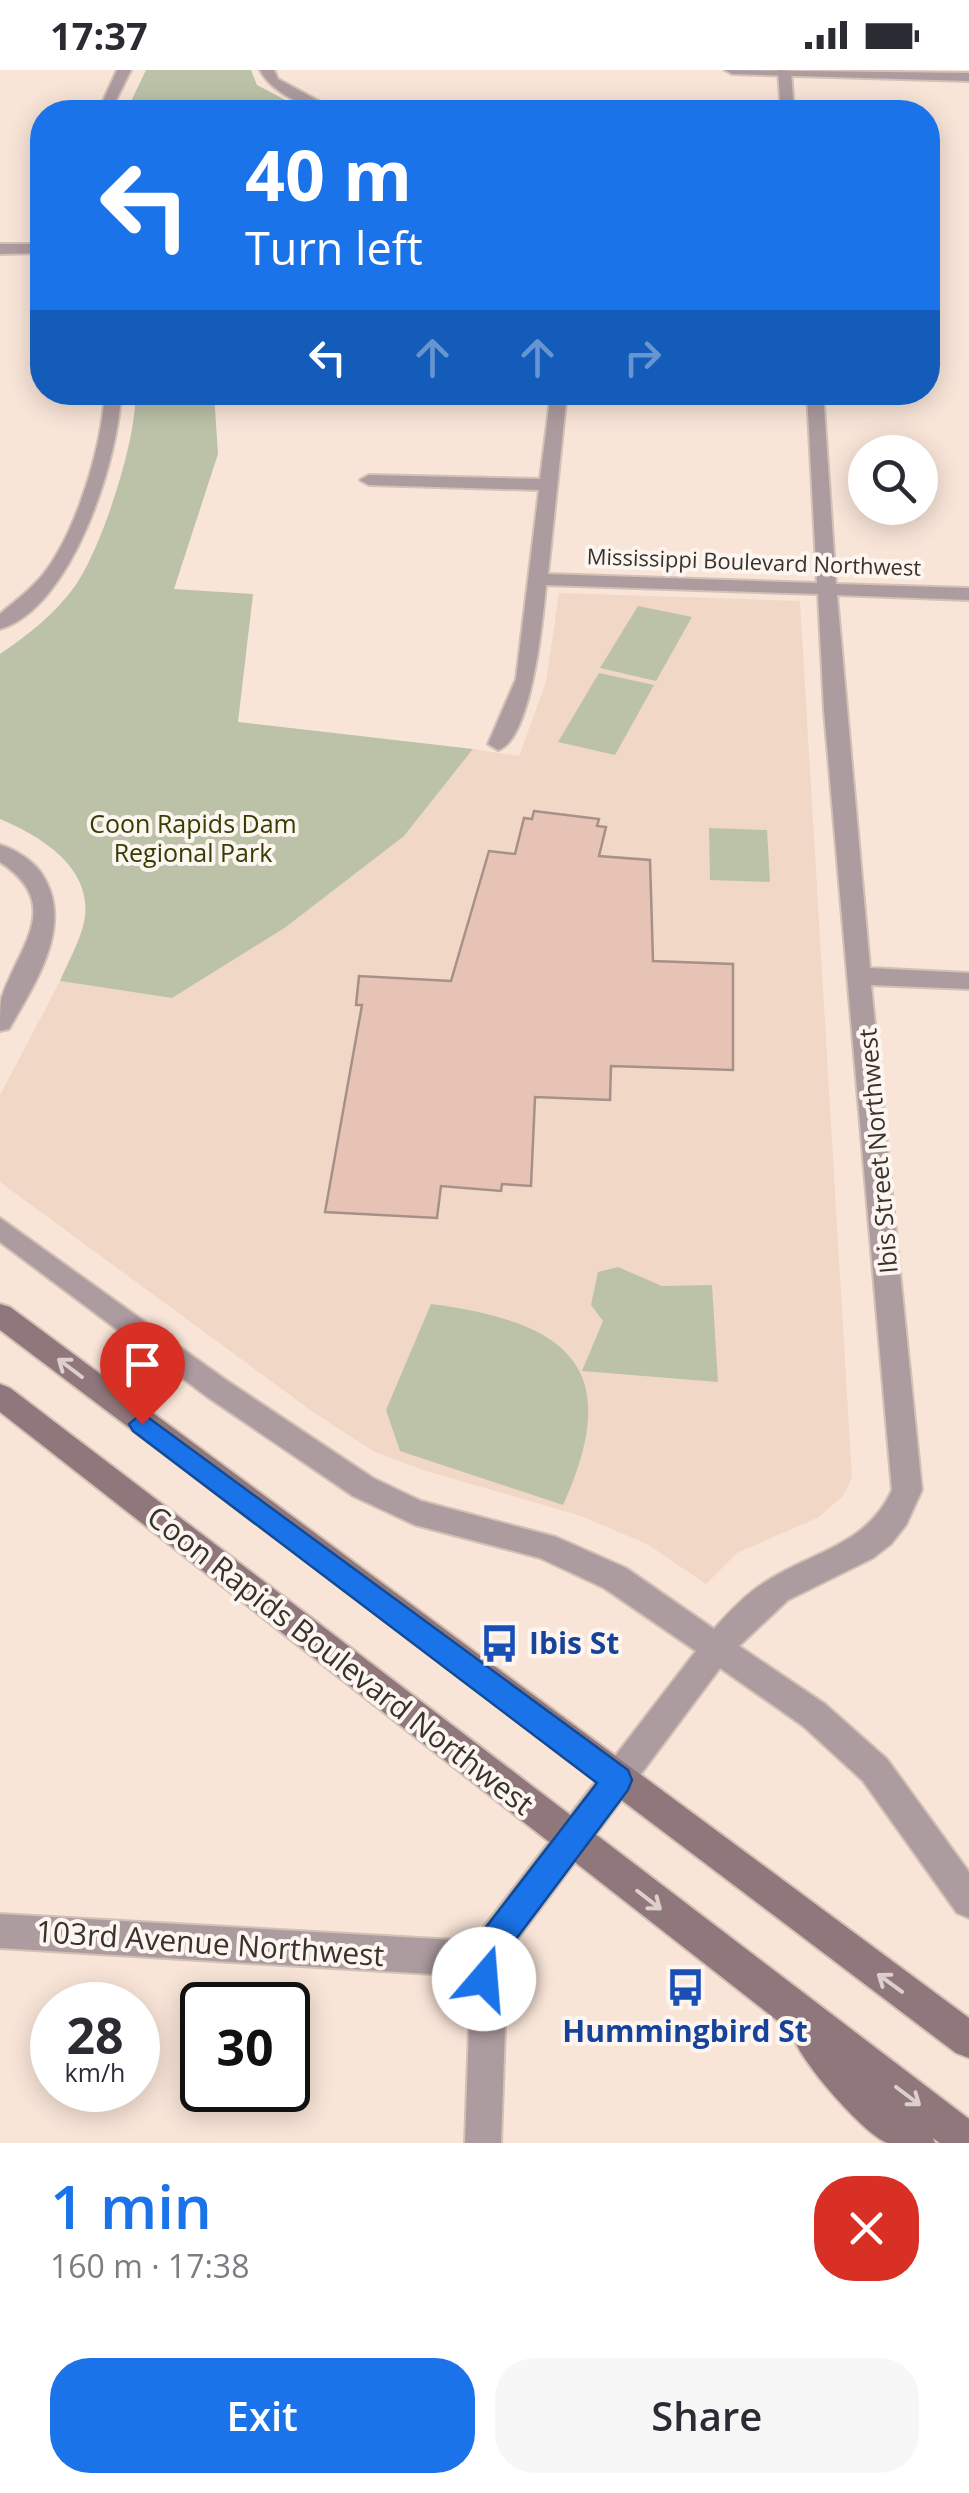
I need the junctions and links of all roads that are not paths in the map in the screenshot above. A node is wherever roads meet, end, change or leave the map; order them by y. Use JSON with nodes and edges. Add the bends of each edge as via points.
{"nodes":[{"id":1,"x":124,"y":70,"type":"edge"},
{"id":2,"x":266,"y":70,"type":"edge"},
{"id":3,"x":732,"y":70,"type":"edge"},
{"id":4,"x":784,"y":72,"type":"edge"},
{"id":5,"x":969,"y":77,"type":"edge"},
{"id":6,"x":110,"y":100,"type":"edge"},
{"id":7,"x":310,"y":100,"type":"edge"},
{"id":8,"x":787,"y":100,"type":"edge"},
{"id":9,"x":0,"y":249,"type":"edge"},
{"id":10,"x":30,"y":249,"type":"edge"},
{"id":11,"x":111,"y":405,"type":"edge"},
{"id":12,"x":557,"y":405,"type":"edge"},
{"id":13,"x":817,"y":405,"type":"edge"},
{"id":14,"x":369,"y":480,"type":"dead end"},
{"id":15,"x":548,"y":485,"type":"junction"},
{"id":16,"x":537,"y":579,"type":"junction"},
{"id":17,"x":826,"y":590,"type":"junction"},
{"id":18,"x":969,"y":594,"type":"edge"},
{"id":19,"x":0,"y":623,"type":"edge"},
{"id":20,"x":498,"y":744,"type":"dead end"},
{"id":21,"x":0,"y":852,"type":"edge"},
{"id":22,"x":862,"y":976,"type":"junction"},
{"id":23,"x":969,"y":980,"type":"edge"},
{"id":24,"x":0,"y":1024,"type":"edge"},
{"id":25,"x":0,"y":1228,"type":"edge"},
{"id":26,"x":0,"y":1315,"type":"edge"},
{"id":27,"x":0,"y":1396,"type":"edge"},
{"id":28,"x":720,"y":1651,"type":"junction"},
{"id":29,"x":617,"y":1780,"type":"junction"},
{"id":30,"x":572,"y":1840,"type":"junction"},
{"id":31,"x":969,"y":1900,"type":"edge"},
{"id":32,"x":0,"y":1931,"type":"edge"},
{"id":33,"x":481,"y":1959,"type":"junction"},
{"id":34,"x":780,"y":2001,"type":"junction"},
{"id":35,"x":969,"y":2040,"type":"edge"},
{"id":36,"x":969,"y":2142,"type":"edge"},
{"id":37,"x":483,"y":2143,"type":"edge"},
{"id":38,"x":917,"y":2143,"type":"edge"}],
"edges":[{"from":1,"to":6,"type":"street"},
{"from":2,"to":7,"type":"street"},
{"from":3,"to":4,"type":"street"},
{"from":4,"to":5,"type":"street"},
{"from":4,"to":8,"type":"street"},
{"from":9,"to":10,"type":"street"},
{"from":11,"to":19,"type":"street","via":[[106,446],[64,554],[42,587]]},
{"from":12,"to":15,"type":"street"},
{"from":13,"to":17,"type":"street","name":"Ibis Street Northwest"},
{"from":14,"to":15,"type":"street"},
{"from":15,"to":16,"type":"street"},
{"from":16,"to":17,"type":"street","name":"Mississippi Boulevard Northwest"},
{"from":16,"to":20,"type":"street","via":[[526,678]]},
{"from":17,"to":18,"type":"street","name":"Mississippi Boulevard Northwest"},
{"from":17,"to":22,"type":"street","name":"Ibis Street Northwest"},
{"from":21,"to":24,"type":"street","via":[[35,878],[46,922]]},
{"from":22,"to":23,"type":"street"},
{"from":22,"to":28,"type":"street","name":"Ibis Street Northwest","via":[[907,1490],[878,1539],[774,1592]]},
{"from":25,"to":28,"type":"street","via":[[363,1488],[415,1512],[545,1546],[586,1564],[654,1602]]},
{"from":29,"to":26,"type":"main road","one_way":true},
{"from":27,"to":30,"type":"main road","name":"Coon Rapids Boulevard Northwest"},
{"from":28,"to":29,"type":"street","name":"Ibis Street Northwest"},
{"from":28,"to":31,"type":"street","via":[[851,1746]]},
{"from":29,"to":30,"type":"street","name":"Ibis Street Northwest"},
{"from":35,"to":29,"type":"main road","one_way":true},
{"from":30,"to":33,"type":"street","name":"Ibis Street Northwest"},
{"from":30,"to":34,"type":"main road","name":"Coon Rapids Boulevard Northwest","one_way":true},
{"from":32,"to":33,"type":"street","name":"103rd Avenue Northwest"},
{"from":33,"to":37,"type":"street","via":[[488,2000]]},
{"from":34,"to":36,"type":"main road","name":"Coon Rapids Boulevard Northwest","one_way":true},
{"from":34,"to":38,"type":"main road","via":[[866,2103]]}]}
